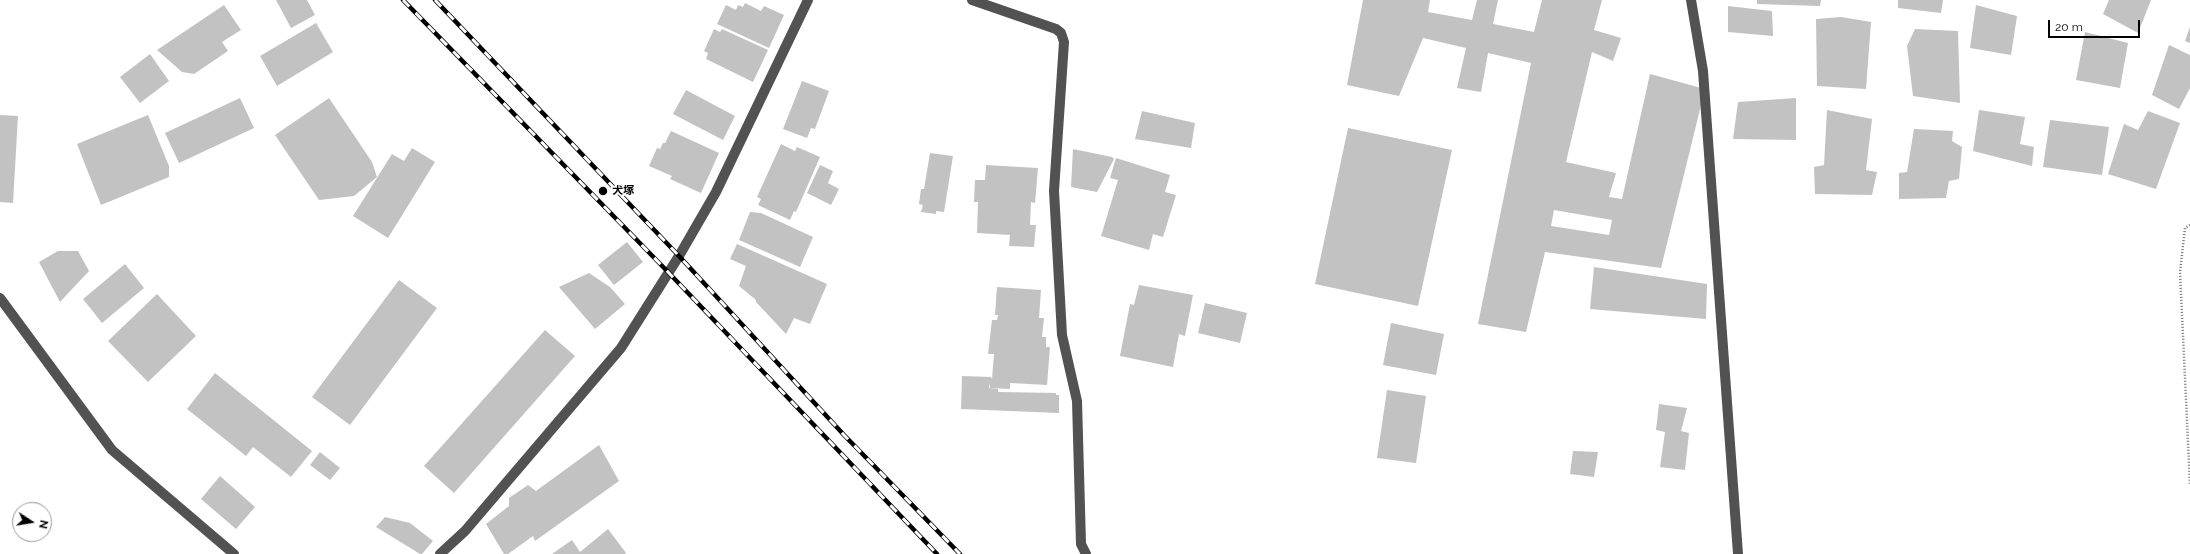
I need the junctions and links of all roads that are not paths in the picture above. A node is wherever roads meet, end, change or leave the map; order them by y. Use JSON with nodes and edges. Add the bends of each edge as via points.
{"nodes":[{"id":1,"x":808,"y":0,"type":"edge"},
{"id":2,"x":972,"y":0,"type":"edge"},
{"id":3,"x":1691,"y":0,"type":"edge"},
{"id":4,"x":0,"y":298,"type":"edge"},
{"id":5,"x":234,"y":554,"type":"edge"},
{"id":6,"x":440,"y":554,"type":"edge"},
{"id":7,"x":1086,"y":554,"type":"edge"},
{"id":8,"x":1738,"y":554,"type":"edge"}],
"edges":[{"from":1,"to":6,"type":"street","via":[[716,192],[621,348],[465,530]]},
{"from":2,"to":7,"type":"street","via":[[1056,29],[1064,42],[1054,190],[1062,335],[1077,401],[1081,544]]},
{"from":3,"to":8,"type":"street","via":[[1703,71]]},
{"from":4,"to":5,"type":"street","via":[[112,450]]}]}
